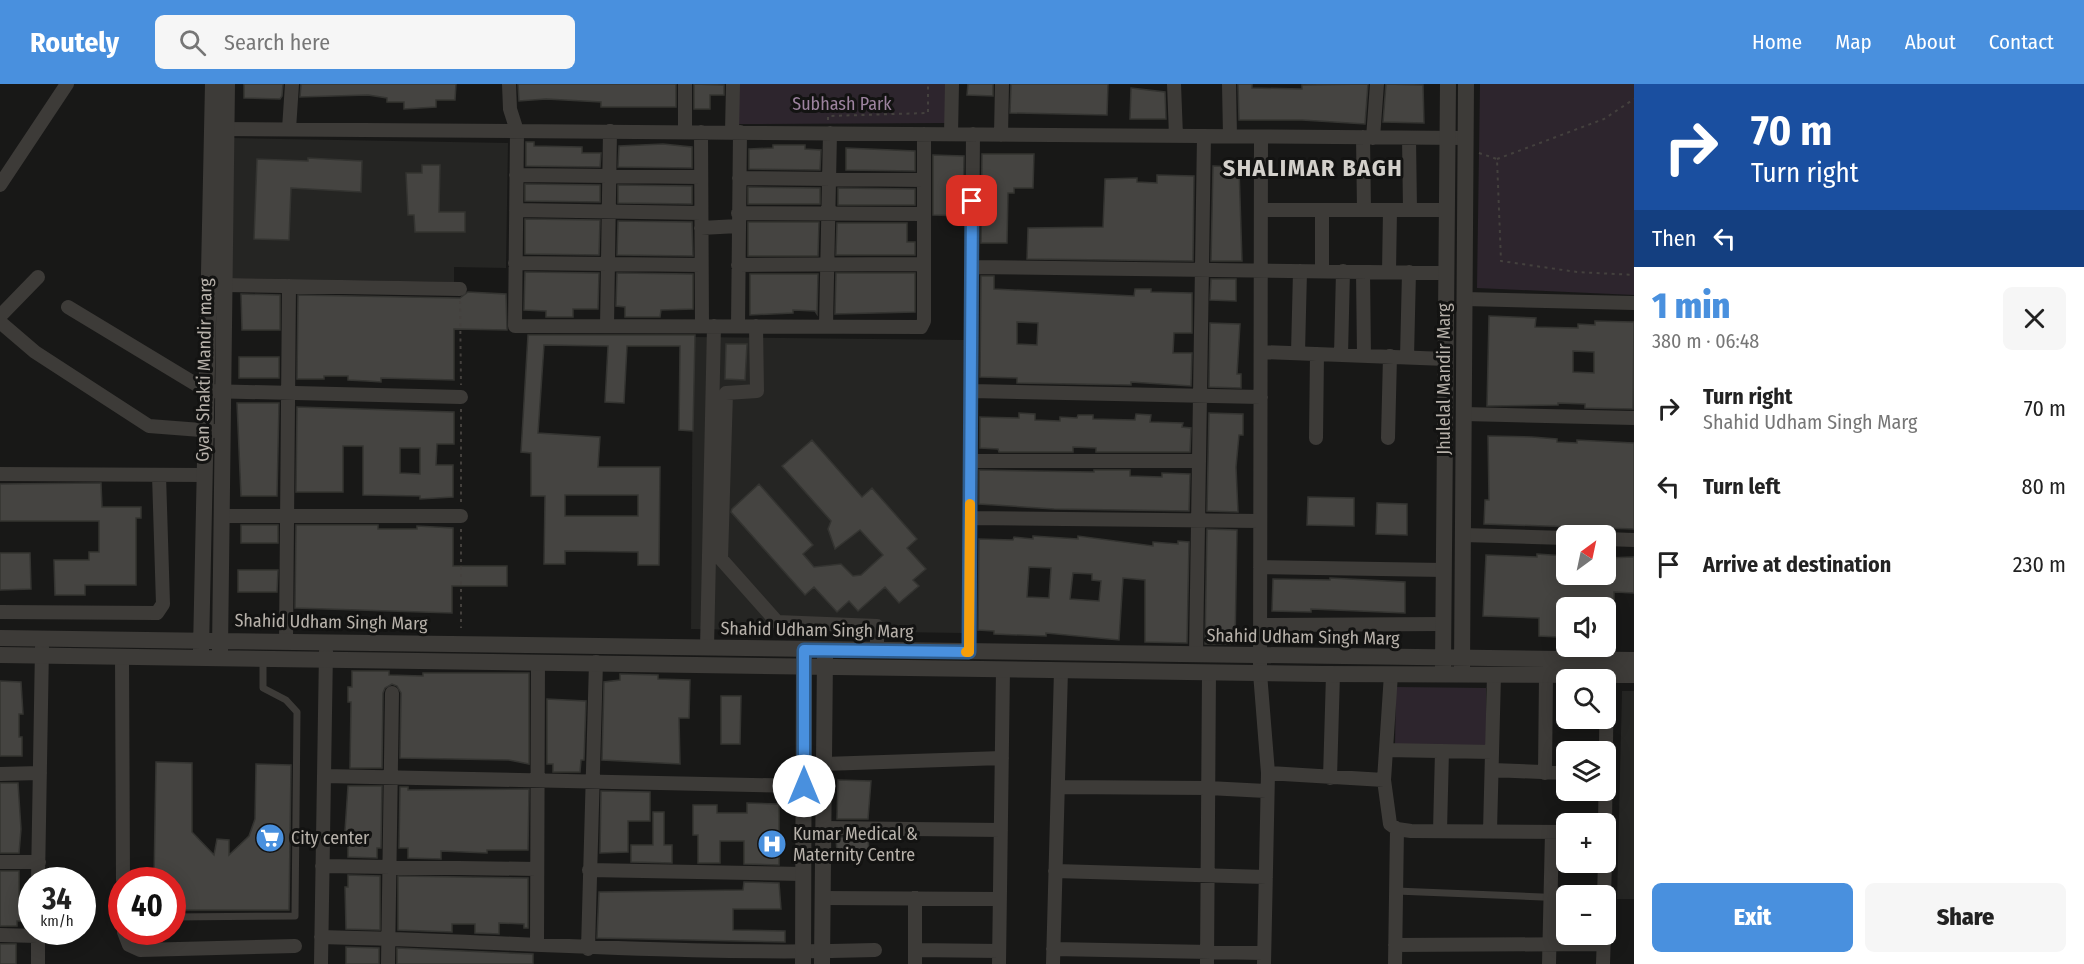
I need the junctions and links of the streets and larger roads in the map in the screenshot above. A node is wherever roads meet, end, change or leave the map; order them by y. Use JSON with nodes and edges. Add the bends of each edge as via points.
{"nodes":[{"id":1,"x":67,"y":84,"type":"edge"},
{"id":2,"x":213,"y":84,"type":"edge"},
{"id":3,"x":227,"y":84,"type":"edge"},
{"id":4,"x":292,"y":84,"type":"edge"},
{"id":5,"x":509,"y":84,"type":"edge"},
{"id":6,"x":685,"y":84,"type":"edge"},
{"id":7,"x":733,"y":84,"type":"edge"},
{"id":8,"x":952,"y":84,"type":"edge"},
{"id":9,"x":1002,"y":84,"type":"edge"},
{"id":10,"x":1174,"y":84,"type":"edge"},
{"id":11,"x":1229,"y":84,"type":"edge"},
{"id":12,"x":1377,"y":84,"type":"edge"},
{"id":13,"x":1448,"y":84,"type":"edge"},
{"id":14,"x":1466,"y":84,"type":"edge"},
{"id":15,"x":220,"y":129,"type":"junction"},
{"id":16,"x":290,"y":129,"type":"junction"},
{"id":17,"x":517,"y":130,"type":"junction"},
{"id":18,"x":610,"y":131,"type":"junction"},
{"id":19,"x":685,"y":132,"type":"junction"},
{"id":20,"x":700,"y":132,"type":"junction"},
{"id":21,"x":736,"y":132,"type":"junction"},
{"id":22,"x":831,"y":133,"type":"junction"},
{"id":23,"x":924,"y":134,"type":"junction"},
{"id":24,"x":951,"y":134,"type":"junction"},
{"id":25,"x":973,"y":134,"type":"junction"},
{"id":26,"x":1001,"y":135,"type":"junction"},
{"id":27,"x":1176,"y":136,"type":"junction"},
{"id":28,"x":1204,"y":136,"type":"junction"},
{"id":29,"x":1230,"y":136,"type":"junction"},
{"id":30,"x":1261,"y":137,"type":"junction"},
{"id":31,"x":1368,"y":137,"type":"junction"},
{"id":32,"x":1409,"y":138,"type":"junction"},
{"id":33,"x":1447,"y":138,"type":"junction"},
{"id":34,"x":1466,"y":138,"type":"junction"},
{"id":35,"x":516,"y":175,"type":"junction"},
{"id":36,"x":609,"y":176,"type":"junction"},
{"id":37,"x":701,"y":177,"type":"junction"},
{"id":38,"x":739,"y":178,"type":"junction"},
{"id":39,"x":829,"y":178,"type":"junction"},
{"id":40,"x":924,"y":180,"type":"junction"},
{"id":41,"x":0,"y":185,"type":"edge"},
{"id":42,"x":516,"y":210,"type":"junction"},
{"id":43,"x":1261,"y":210,"type":"junction"},
{"id":44,"x":1322,"y":210,"type":"junction"},
{"id":45,"x":1364,"y":210,"type":"junction"},
{"id":46,"x":1390,"y":210,"type":"junction"},
{"id":47,"x":1410,"y":210,"type":"junction"},
{"id":48,"x":1447,"y":210,"type":"junction"},
{"id":49,"x":609,"y":212,"type":"junction"},
{"id":50,"x":701,"y":213,"type":"junction"},
{"id":51,"x":828,"y":214,"type":"junction"},
{"id":52,"x":923,"y":214,"type":"junction"},
{"id":53,"x":738,"y":220,"type":"junction"},
{"id":54,"x":701,"y":228,"type":"junction"},
{"id":55,"x":515,"y":262,"type":"junction"},
{"id":56,"x":608,"y":264,"type":"junction"},
{"id":57,"x":923,"y":264,"type":"junction"},
{"id":58,"x":702,"y":265,"type":"junction"},
{"id":59,"x":738,"y":265,"type":"junction"},
{"id":60,"x":828,"y":265,"type":"junction"},
{"id":61,"x":972,"y":267,"type":"junction"},
{"id":62,"x":1202,"y":270,"type":"junction"},
{"id":63,"x":1261,"y":270,"type":"junction"},
{"id":64,"x":1300,"y":271,"type":"junction"},
{"id":65,"x":1322,"y":271,"type":"junction"},
{"id":66,"x":1342,"y":271,"type":"junction"},
{"id":67,"x":1363,"y":272,"type":"junction"},
{"id":68,"x":1389,"y":272,"type":"junction"},
{"id":69,"x":1409,"y":272,"type":"junction"},
{"id":70,"x":1446,"y":273,"type":"junction"},
{"id":71,"x":38,"y":277,"type":"dead end"},
{"id":72,"x":225,"y":285,"type":"junction"},
{"id":73,"x":289,"y":286,"type":"junction"},
{"id":74,"x":460,"y":289,"type":"road end"},
{"id":75,"x":1465,"y":299,"type":"junction"},
{"id":76,"x":1634,"y":303,"type":"edge"},
{"id":77,"x":68,"y":307,"type":"dead end"},
{"id":78,"x":0,"y":316,"type":"edge"},
{"id":79,"x":0,"y":322,"type":"edge"},
{"id":80,"x":607,"y":326,"type":"junction"},
{"id":81,"x":708,"y":326,"type":"junction"},
{"id":82,"x":738,"y":326,"type":"junction"},
{"id":83,"x":756,"y":326,"type":"junction"},
{"id":84,"x":826,"y":326,"type":"junction"},
{"id":85,"x":1261,"y":352,"type":"junction"},
{"id":86,"x":1298,"y":353,"type":"junction"},
{"id":87,"x":1317,"y":354,"type":"junction"},
{"id":88,"x":1341,"y":355,"type":"junction"},
{"id":89,"x":1364,"y":356,"type":"junction"},
{"id":90,"x":1390,"y":356,"type":"junction"},
{"id":91,"x":1407,"y":357,"type":"junction"},
{"id":92,"x":1446,"y":358,"type":"junction"},
{"id":93,"x":215,"y":391,"type":"junction"},
{"id":94,"x":971,"y":391,"type":"junction"},
{"id":95,"x":288,"y":393,"type":"junction"},
{"id":96,"x":1200,"y":396,"type":"junction"},
{"id":97,"x":461,"y":397,"type":"road end"},
{"id":98,"x":1261,"y":397,"type":"junction"},
{"id":99,"x":1464,"y":414,"type":"junction"},
{"id":100,"x":1634,"y":418,"type":"edge"},
{"id":101,"x":215,"y":431,"type":"junction"},
{"id":102,"x":1316,"y":438,"type":"dead end"},
{"id":103,"x":1388,"y":438,"type":"dead end"},
{"id":104,"x":970,"y":461,"type":"junction"},
{"id":105,"x":1199,"y":461,"type":"junction"},
{"id":106,"x":0,"y":474,"type":"edge"},
{"id":107,"x":159,"y":475,"type":"junction"},
{"id":108,"x":206,"y":475,"type":"junction"},
{"id":109,"x":222,"y":516,"type":"junction"},
{"id":110,"x":287,"y":516,"type":"junction"},
{"id":111,"x":461,"y":516,"type":"road end"},
{"id":112,"x":970,"y":518,"type":"junction"},
{"id":113,"x":1198,"y":520,"type":"junction"},
{"id":114,"x":1260,"y":521,"type":"junction"},
{"id":115,"x":1463,"y":535,"type":"junction"},
{"id":116,"x":1556,"y":538,"type":"edge"},
{"id":117,"x":1616,"y":539,"type":"edge"},
{"id":118,"x":1634,"y":540,"type":"edge"},
{"id":119,"x":1260,"y":567,"type":"junction"},
{"id":120,"x":1444,"y":570,"type":"junction"},
{"id":121,"x":0,"y":612,"type":"edge"},
{"id":122,"x":1443,"y":624,"type":"junction"},
{"id":123,"x":1260,"y":625,"type":"junction"},
{"id":124,"x":0,"y":638,"type":"edge"},
{"id":125,"x":286,"y":642,"type":"junction"},
{"id":126,"x":42,"y":647,"type":"junction"},
{"id":127,"x":707,"y":648,"type":"junction"},
{"id":128,"x":201,"y":649,"type":"junction"},
{"id":129,"x":220,"y":649,"type":"junction"},
{"id":130,"x":326,"y":650,"type":"junction"},
{"id":131,"x":877,"y":651,"type":"junction"},
{"id":132,"x":969,"y":652,"type":"junction"},
{"id":133,"x":0,"y":655,"type":"edge"},
{"id":134,"x":122,"y":656,"type":"junction"},
{"id":135,"x":1196,"y":656,"type":"junction"},
{"id":136,"x":804,"y":658,"type":"junction"},
{"id":137,"x":825,"y":658,"type":"junction"},
{"id":138,"x":1634,"y":660,"type":"edge"},
{"id":139,"x":538,"y":662,"type":"junction"},
{"id":140,"x":596,"y":662,"type":"junction"},
{"id":141,"x":1260,"y":665,"type":"junction"},
{"id":142,"x":1443,"y":667,"type":"junction"},
{"id":143,"x":1462,"y":667,"type":"junction"},
{"id":144,"x":1607,"y":668,"type":"junction"},
{"id":145,"x":1004,"y":669,"type":"junction"},
{"id":146,"x":1061,"y":670,"type":"junction"},
{"id":147,"x":1209,"y":672,"type":"junction"},
{"id":148,"x":1333,"y":674,"type":"junction"},
{"id":149,"x":1391,"y":674,"type":"junction"},
{"id":150,"x":1494,"y":675,"type":"junction"},
{"id":151,"x":1546,"y":675,"type":"junction"},
{"id":152,"x":1634,"y":675,"type":"edge"},
{"id":153,"x":392,"y":693,"type":"dead end"},
{"id":154,"x":1606,"y":741,"type":"edge"},
{"id":155,"x":1386,"y":750,"type":"junction"},
{"id":156,"x":1442,"y":751,"type":"junction"},
{"id":157,"x":1492,"y":752,"type":"junction"},
{"id":158,"x":1002,"y":759,"type":"junction"},
{"id":159,"x":824,"y":764,"type":"junction"},
{"id":160,"x":1492,"y":770,"type":"junction"},
{"id":161,"x":40,"y":773,"type":"junction"},
{"id":162,"x":1268,"y":773,"type":"junction"},
{"id":163,"x":1545,"y":773,"type":"junction"},
{"id":164,"x":1556,"y":773,"type":"edge"},
{"id":165,"x":0,"y":774,"type":"edge"},
{"id":166,"x":324,"y":776,"type":"junction"},
{"id":167,"x":389,"y":778,"type":"junction"},
{"id":168,"x":1330,"y":778,"type":"junction"},
{"id":169,"x":1384,"y":780,"type":"junction"},
{"id":170,"x":537,"y":781,"type":"junction"},
{"id":171,"x":591,"y":782,"type":"junction"},
{"id":172,"x":804,"y":786,"type":"junction"},
{"id":173,"x":1058,"y":787,"type":"junction"},
{"id":174,"x":1208,"y":788,"type":"junction"},
{"id":175,"x":1266,"y":791,"type":"junction"},
{"id":176,"x":823,"y":828,"type":"junction"},
{"id":177,"x":1397,"y":829,"type":"junction"},
{"id":178,"x":1001,"y":830,"type":"junction"},
{"id":179,"x":1440,"y":831,"type":"junction"},
{"id":180,"x":1490,"y":831,"type":"junction"},
{"id":181,"x":1556,"y":832,"type":"edge"},
{"id":182,"x":1556,"y":854,"type":"edge"},
{"id":183,"x":0,"y":862,"type":"edge"},
{"id":184,"x":39,"y":862,"type":"junction"},
{"id":185,"x":322,"y":866,"type":"junction"},
{"id":186,"x":39,"y":867,"type":"edge"},
{"id":187,"x":123,"y":867,"type":"edge"},
{"id":188,"x":388,"y":867,"type":"junction"},
{"id":189,"x":536,"y":869,"type":"junction"},
{"id":190,"x":589,"y":870,"type":"junction"},
{"id":191,"x":1055,"y":872,"type":"junction"},
{"id":192,"x":804,"y":874,"type":"junction"},
{"id":193,"x":1208,"y":875,"type":"junction"},
{"id":194,"x":1266,"y":878,"type":"junction"},
{"id":195,"x":823,"y":898,"type":"junction"},
{"id":196,"x":915,"y":898,"type":"junction"},
{"id":197,"x":1000,"y":899,"type":"junction"},
{"id":198,"x":0,"y":935,"type":"edge"},
{"id":199,"x":18,"y":935,"type":"edge"},
{"id":200,"x":321,"y":937,"type":"junction"},
{"id":201,"x":389,"y":938,"type":"junction"},
{"id":202,"x":1556,"y":943,"type":"edge"},
{"id":203,"x":537,"y":944,"type":"junction"},
{"id":204,"x":1549,"y":944,"type":"junction"},
{"id":205,"x":38,"y":945,"type":"edge"},
{"id":206,"x":129,"y":945,"type":"edge"},
{"id":207,"x":1395,"y":945,"type":"junction"},
{"id":208,"x":1604,"y":945,"type":"edge"},
{"id":209,"x":295,"y":946,"type":"dead end"},
{"id":210,"x":588,"y":949,"type":"junction"},
{"id":211,"x":1053,"y":949,"type":"junction"},
{"id":212,"x":875,"y":950,"type":"dead end"},
{"id":213,"x":915,"y":957,"type":"edge"},
{"id":214,"x":822,"y":958,"type":"edge"},
{"id":215,"x":999,"y":958,"type":"edge"},
{"id":216,"x":1207,"y":958,"type":"edge"},
{"id":217,"x":803,"y":959,"type":"edge"},
{"id":218,"x":1263,"y":959,"type":"edge"},
{"id":219,"x":38,"y":964,"type":"edge"},
{"id":220,"x":321,"y":964,"type":"edge"},
{"id":221,"x":388,"y":964,"type":"edge"},
{"id":222,"x":1053,"y":964,"type":"edge"},
{"id":223,"x":1395,"y":964,"type":"edge"},
{"id":224,"x":1549,"y":964,"type":"edge"},
{"id":225,"x":1603,"y":964,"type":"edge"}],
"edges":[{"from":1,"to":41,"type":"street"},
{"from":2,"to":15,"type":"street","name":"Gyan Shakti Mandir marg"},
{"from":3,"to":15,"type":"street","name":"Gyan Shakti Mandir marg"},
{"from":4,"to":16,"type":"street"},
{"from":5,"to":17,"type":"street","via":[[510,109]]},
{"from":6,"to":19,"type":"street"},
{"from":7,"to":21,"type":"street"},
{"from":8,"to":24,"type":"street"},
{"from":9,"to":26,"type":"street"},
{"from":10,"to":27,"type":"street"},
{"from":11,"to":29,"type":"street"},
{"from":12,"to":31,"type":"street"},
{"from":13,"to":33,"type":"street","name":"Jhulelal Mandir Marg"},
{"from":14,"to":34,"type":"street","name":"Jhulelal Mandir Marg"},
{"from":15,"to":16,"type":"street"},
{"from":15,"to":72,"type":"street","name":"Gyan Shakti Mandir marg"},
{"from":15,"to":93,"type":"street","name":"Gyan Shakti Mandir marg"},
{"from":16,"to":17,"type":"street"},
{"from":17,"to":18,"type":"street"},
{"from":17,"to":35,"type":"street"},
{"from":18,"to":19,"type":"street"},
{"from":18,"to":36,"type":"street"},
{"from":19,"to":20,"type":"street"},
{"from":20,"to":21,"type":"street"},
{"from":20,"to":37,"type":"street"},
{"from":21,"to":22,"type":"street"},
{"from":21,"to":38,"type":"street"},
{"from":22,"to":23,"type":"street"},
{"from":22,"to":39,"type":"street"},
{"from":23,"to":24,"type":"street"},
{"from":23,"to":40,"type":"street"},
{"from":24,"to":25,"type":"street"},
{"from":25,"to":26,"type":"street"},
{"from":25,"to":61,"type":"street"},
{"from":26,"to":27,"type":"street"},
{"from":27,"to":28,"type":"street"},
{"from":28,"to":29,"type":"street"},
{"from":28,"to":62,"type":"street"},
{"from":29,"to":30,"type":"street"},
{"from":30,"to":31,"type":"street"},
{"from":30,"to":43,"type":"street"},
{"from":31,"to":32,"type":"street"},
{"from":31,"to":45,"type":"street"},
{"from":32,"to":33,"type":"street"},
{"from":32,"to":47,"type":"street"},
{"from":33,"to":34,"type":"street"},
{"from":33,"to":48,"type":"street","name":"Jhulelal Mandir Marg"},
{"from":34,"to":75,"type":"street","name":"Jhulelal Mandir Marg"},
{"from":35,"to":36,"type":"street"},
{"from":35,"to":42,"type":"street"},
{"from":36,"to":37,"type":"street"},
{"from":36,"to":49,"type":"street"},
{"from":37,"to":50,"type":"street"},
{"from":38,"to":39,"type":"street"},
{"from":38,"to":53,"type":"street"},
{"from":39,"to":40,"type":"street"},
{"from":39,"to":51,"type":"street"},
{"from":40,"to":52,"type":"street"},
{"from":42,"to":49,"type":"street"},
{"from":42,"to":55,"type":"street"},
{"from":43,"to":44,"type":"street"},
{"from":43,"to":63,"type":"street"},
{"from":44,"to":45,"type":"street"},
{"from":44,"to":65,"type":"street"},
{"from":45,"to":46,"type":"street"},
{"from":46,"to":47,"type":"street"},
{"from":46,"to":68,"type":"street"},
{"from":47,"to":48,"type":"street"},
{"from":48,"to":70,"type":"street","name":"Jhulelal Mandir Marg"},
{"from":49,"to":50,"type":"street"},
{"from":49,"to":56,"type":"street"},
{"from":50,"to":54,"type":"street"},
{"from":51,"to":52,"type":"street"},
{"from":51,"to":53,"type":"street"},
{"from":51,"to":60,"type":"street"},
{"from":52,"to":57,"type":"street"},
{"from":53,"to":54,"type":"street"},
{"from":53,"to":59,"type":"street"},
{"from":54,"to":58,"type":"street"},
{"from":55,"to":56,"type":"street"},
{"from":55,"to":80,"type":"street","via":[[515,326]]},
{"from":56,"to":58,"type":"street"},
{"from":56,"to":80,"type":"street"},
{"from":57,"to":60,"type":"street"},
{"from":57,"to":84,"type":"street","via":[[921,327]]},
{"from":58,"to":81,"type":"street"},
{"from":59,"to":60,"type":"street"},
{"from":59,"to":82,"type":"street"},
{"from":60,"to":84,"type":"street"},
{"from":61,"to":62,"type":"street"},
{"from":61,"to":94,"type":"street"},
{"from":62,"to":63,"type":"street"},
{"from":62,"to":96,"type":"street"},
{"from":63,"to":64,"type":"street"},
{"from":63,"to":85,"type":"street"},
{"from":64,"to":65,"type":"street"},
{"from":64,"to":86,"type":"street"},
{"from":65,"to":66,"type":"street"},
{"from":66,"to":67,"type":"street"},
{"from":66,"to":88,"type":"street"},
{"from":67,"to":68,"type":"street"},
{"from":67,"to":89,"type":"street"},
{"from":68,"to":69,"type":"street"},
{"from":69,"to":70,"type":"street"},
{"from":69,"to":91,"type":"street"},
{"from":70,"to":92,"type":"street","name":"Jhulelal Mandir Marg"},
{"from":71,"to":78,"type":"street"},
{"from":72,"to":73,"type":"street"},
{"from":72,"to":93,"type":"street","name":"Gyan Shakti Mandir marg"},
{"from":73,"to":74,"type":"street"},
{"from":73,"to":95,"type":"street"},
{"from":75,"to":76,"type":"street"},
{"from":75,"to":99,"type":"street","name":"Jhulelal Mandir Marg"},
{"from":77,"to":93,"type":"street"},
{"from":79,"to":101,"type":"street","via":[[35,352],[149,426]]},
{"from":80,"to":81,"type":"street"},
{"from":81,"to":82,"type":"street"},
{"from":81,"to":127,"type":"street"},
{"from":82,"to":83,"type":"street"},
{"from":83,"to":84,"type":"street"},
{"from":83,"to":131,"type":"street","via":[[757,391],[726,393],[721,559],[777,622],[877,626]]},
{"from":85,"to":86,"type":"street"},
{"from":85,"to":98,"type":"street"},
{"from":86,"to":87,"type":"street"},
{"from":87,"to":88,"type":"street"},
{"from":87,"to":102,"type":"street"},
{"from":88,"to":89,"type":"street"},
{"from":89,"to":90,"type":"street"},
{"from":90,"to":91,"type":"street"},
{"from":90,"to":103,"type":"street"},
{"from":91,"to":92,"type":"street"},
{"from":92,"to":120,"type":"street","name":"Jhulelal Mandir Marg"},
{"from":93,"to":95,"type":"street"},
{"from":93,"to":101,"type":"street","name":"Gyan Shakti Mandir marg"},
{"from":94,"to":96,"type":"street"},
{"from":94,"to":104,"type":"street"},
{"from":95,"to":97,"type":"street"},
{"from":95,"to":110,"type":"street"},
{"from":96,"to":98,"type":"street"},
{"from":96,"to":105,"type":"street"},
{"from":98,"to":114,"type":"street"},
{"from":99,"to":100,"type":"street"},
{"from":99,"to":115,"type":"street","name":"Jhulelal Mandir Marg"},
{"from":101,"to":108,"type":"street","name":"Gyan Shakti Mandir marg"},
{"from":101,"to":109,"type":"street","name":"Gyan Shakti Mandir marg"},
{"from":104,"to":105,"type":"street"},
{"from":104,"to":112,"type":"street"},
{"from":105,"to":113,"type":"street"},
{"from":106,"to":107,"type":"street"},
{"from":107,"to":108,"type":"street"},
{"from":107,"to":121,"type":"street","via":[[163,604],[160,611]]},
{"from":108,"to":128,"type":"street","name":"Gyan Shakti Mandir marg"},
{"from":109,"to":110,"type":"street"},
{"from":109,"to":129,"type":"street","name":"Gyan Shakti Mandir marg"},
{"from":110,"to":111,"type":"street"},
{"from":110,"to":125,"type":"street"},
{"from":112,"to":113,"type":"street"},
{"from":112,"to":132,"type":"street"},
{"from":113,"to":114,"type":"street"},
{"from":113,"to":135,"type":"street"},
{"from":114,"to":119,"type":"street"},
{"from":115,"to":116,"type":"street"},
{"from":115,"to":143,"type":"street","name":"Jhulelal Mandir Marg"},
{"from":117,"to":118,"type":"street"},
{"from":119,"to":120,"type":"street"},
{"from":119,"to":123,"type":"street"},
{"from":120,"to":122,"type":"street","name":"Jhulelal Mandir Marg"},
{"from":122,"to":123,"type":"street"},
{"from":122,"to":142,"type":"street","name":"Jhulelal Mandir Marg"},
{"from":123,"to":141,"type":"street"},
{"from":124,"to":126,"type":"street","name":"Shahid Udham Singh Marg"},
{"from":125,"to":129,"type":"street","name":"Shahid Udham Singh Marg"},
{"from":125,"to":130,"type":"street","name":"Shahid Udham Singh Marg"},
{"from":126,"to":128,"type":"street","name":"Shahid Udham Singh Marg"},
{"from":126,"to":133,"type":"street","name":"Shahid Udham Singh Marg"},
{"from":126,"to":134,"type":"street","name":"Shahid Udham Singh Marg"},
{"from":126,"to":161,"type":"street"},
{"from":127,"to":130,"type":"street","name":"Shahid Udham Singh Marg","via":[[461,643]]},
{"from":127,"to":136,"type":"street","name":"Shahid Udham Singh Marg"},
{"from":128,"to":129,"type":"street","name":"Shahid Udham Singh Marg"},
{"from":128,"to":134,"type":"street","name":"Shahid Udham Singh Marg"},
{"from":129,"to":130,"type":"street","name":"Shahid Udham Singh Marg","via":[[262,658]]},
{"from":130,"to":139,"type":"street","name":"Shahid Udham Singh Marg"},
{"from":130,"to":166,"type":"street"},
{"from":131,"to":132,"type":"street","name":"Shahid Udham Singh Marg"},
{"from":131,"to":137,"type":"street","name":"Shahid Udham Singh Marg"},
{"from":132,"to":135,"type":"street","name":"Shahid Udham Singh Marg"},
{"from":134,"to":187,"type":"street"},
{"from":135,"to":141,"type":"street","name":"Shahid Udham Singh Marg"},
{"from":136,"to":137,"type":"street","name":"Shahid Udham Singh Marg"},
{"from":136,"to":140,"type":"street","name":"Shahid Udham Singh Marg"},
{"from":136,"to":172,"type":"street"},
{"from":137,"to":145,"type":"street","name":"Shahid Udham Singh Marg"},
{"from":137,"to":159,"type":"street"},
{"from":138,"to":144,"type":"street","name":"Shahid Udham Singh Marg"},
{"from":139,"to":140,"type":"street","name":"Shahid Udham Singh Marg"},
{"from":139,"to":170,"type":"street"},
{"from":140,"to":171,"type":"street"},
{"from":141,"to":142,"type":"street","name":"Shahid Udham Singh Marg"},
{"from":141,"to":147,"type":"street","name":"Shahid Udham Singh Marg"},
{"from":141,"to":148,"type":"street","name":"Shahid Udham Singh Marg"},
{"from":141,"to":162,"type":"street"},
{"from":142,"to":143,"type":"street","name":"Shahid Udham Singh Marg"},
{"from":142,"to":149,"type":"street","name":"Shahid Udham Singh Marg"},
{"from":143,"to":144,"type":"street","name":"Shahid Udham Singh Marg"},
{"from":143,"to":150,"type":"street","name":"Shahid Udham Singh Marg"},
{"from":144,"to":151,"type":"street","name":"Shahid Udham Singh Marg"},
{"from":144,"to":152,"type":"street","name":"Shahid Udham Singh Marg"},
{"from":144,"to":154,"type":"street"},
{"from":145,"to":146,"type":"street","name":"Shahid Udham Singh Marg"},
{"from":145,"to":158,"type":"street"},
{"from":146,"to":147,"type":"street","name":"Shahid Udham Singh Marg"},
{"from":146,"to":173,"type":"street"},
{"from":147,"to":174,"type":"street"},
{"from":148,"to":149,"type":"street","name":"Shahid Udham Singh Marg"},
{"from":148,"to":168,"type":"street"},
{"from":149,"to":155,"type":"street"},
{"from":150,"to":151,"type":"street","name":"Shahid Udham Singh Marg"},
{"from":150,"to":157,"type":"street"},
{"from":151,"to":163,"type":"street"},
{"from":153,"to":167,"type":"street"},
{"from":155,"to":156,"type":"street"},
{"from":155,"to":169,"type":"street"},
{"from":156,"to":157,"type":"street"},
{"from":156,"to":179,"type":"street"},
{"from":157,"to":160,"type":"street"},
{"from":158,"to":159,"type":"street"},
{"from":158,"to":178,"type":"street"},
{"from":159,"to":176,"type":"street"},
{"from":160,"to":163,"type":"street"},
{"from":160,"to":180,"type":"street"},
{"from":161,"to":165,"type":"street"},
{"from":161,"to":184,"type":"street"},
{"from":162,"to":168,"type":"street"},
{"from":162,"to":175,"type":"street"},
{"from":163,"to":164,"type":"street"},
{"from":166,"to":167,"type":"street"},
{"from":166,"to":185,"type":"street"},
{"from":167,"to":170,"type":"street"},
{"from":167,"to":188,"type":"street"},
{"from":168,"to":169,"type":"street"},
{"from":169,"to":177,"type":"street","via":[[1390,824]]},
{"from":170,"to":171,"type":"street"},
{"from":170,"to":189,"type":"street"},
{"from":171,"to":172,"type":"street"},
{"from":171,"to":190,"type":"street"},
{"from":172,"to":192,"type":"street"},
{"from":173,"to":174,"type":"street"},
{"from":173,"to":191,"type":"street"},
{"from":174,"to":175,"type":"street"},
{"from":174,"to":193,"type":"street"},
{"from":175,"to":194,"type":"street"},
{"from":176,"to":178,"type":"street"},
{"from":176,"to":195,"type":"street"},
{"from":177,"to":179,"type":"street"},
{"from":177,"to":207,"type":"street"},
{"from":178,"to":197,"type":"street"},
{"from":179,"to":180,"type":"street"},
{"from":180,"to":181,"type":"street"},
{"from":182,"to":204,"type":"street"},
{"from":183,"to":184,"type":"street"},
{"from":184,"to":186,"type":"street"},
{"from":185,"to":188,"type":"street"},
{"from":185,"to":200,"type":"street"},
{"from":188,"to":189,"type":"street"},
{"from":188,"to":201,"type":"street"},
{"from":189,"to":203,"type":"street"},
{"from":190,"to":192,"type":"street"},
{"from":190,"to":210,"type":"street"},
{"from":191,"to":193,"type":"street"},
{"from":191,"to":211,"type":"street"},
{"from":192,"to":217,"type":"street"},
{"from":193,"to":194,"type":"street"},
{"from":193,"to":216,"type":"street"},
{"from":194,"to":218,"type":"street"},
{"from":195,"to":196,"type":"street"},
{"from":195,"to":214,"type":"street"},
{"from":196,"to":197,"type":"street"},
{"from":196,"to":213,"type":"street"},
{"from":197,"to":215,"type":"street"},
{"from":198,"to":199,"type":"street"},
{"from":200,"to":201,"type":"street"},
{"from":200,"to":220,"type":"street"},
{"from":201,"to":203,"type":"street"},
{"from":201,"to":221,"type":"street"},
{"from":202,"to":204,"type":"street"},
{"from":203,"to":210,"type":"street"},
{"from":204,"to":207,"type":"street"},
{"from":204,"to":224,"type":"street"},
{"from":205,"to":219,"type":"street"},
{"from":206,"to":209,"type":"street","via":[[140,950]]},
{"from":207,"to":223,"type":"street"},
{"from":208,"to":225,"type":"street"},
{"from":210,"to":217,"type":"street"},
{"from":211,"to":216,"type":"street"},
{"from":211,"to":222,"type":"street"},
{"from":212,"to":214,"type":"street"},
{"from":213,"to":215,"type":"street"},
{"from":214,"to":217,"type":"street"},
{"from":216,"to":218,"type":"street"}]}
